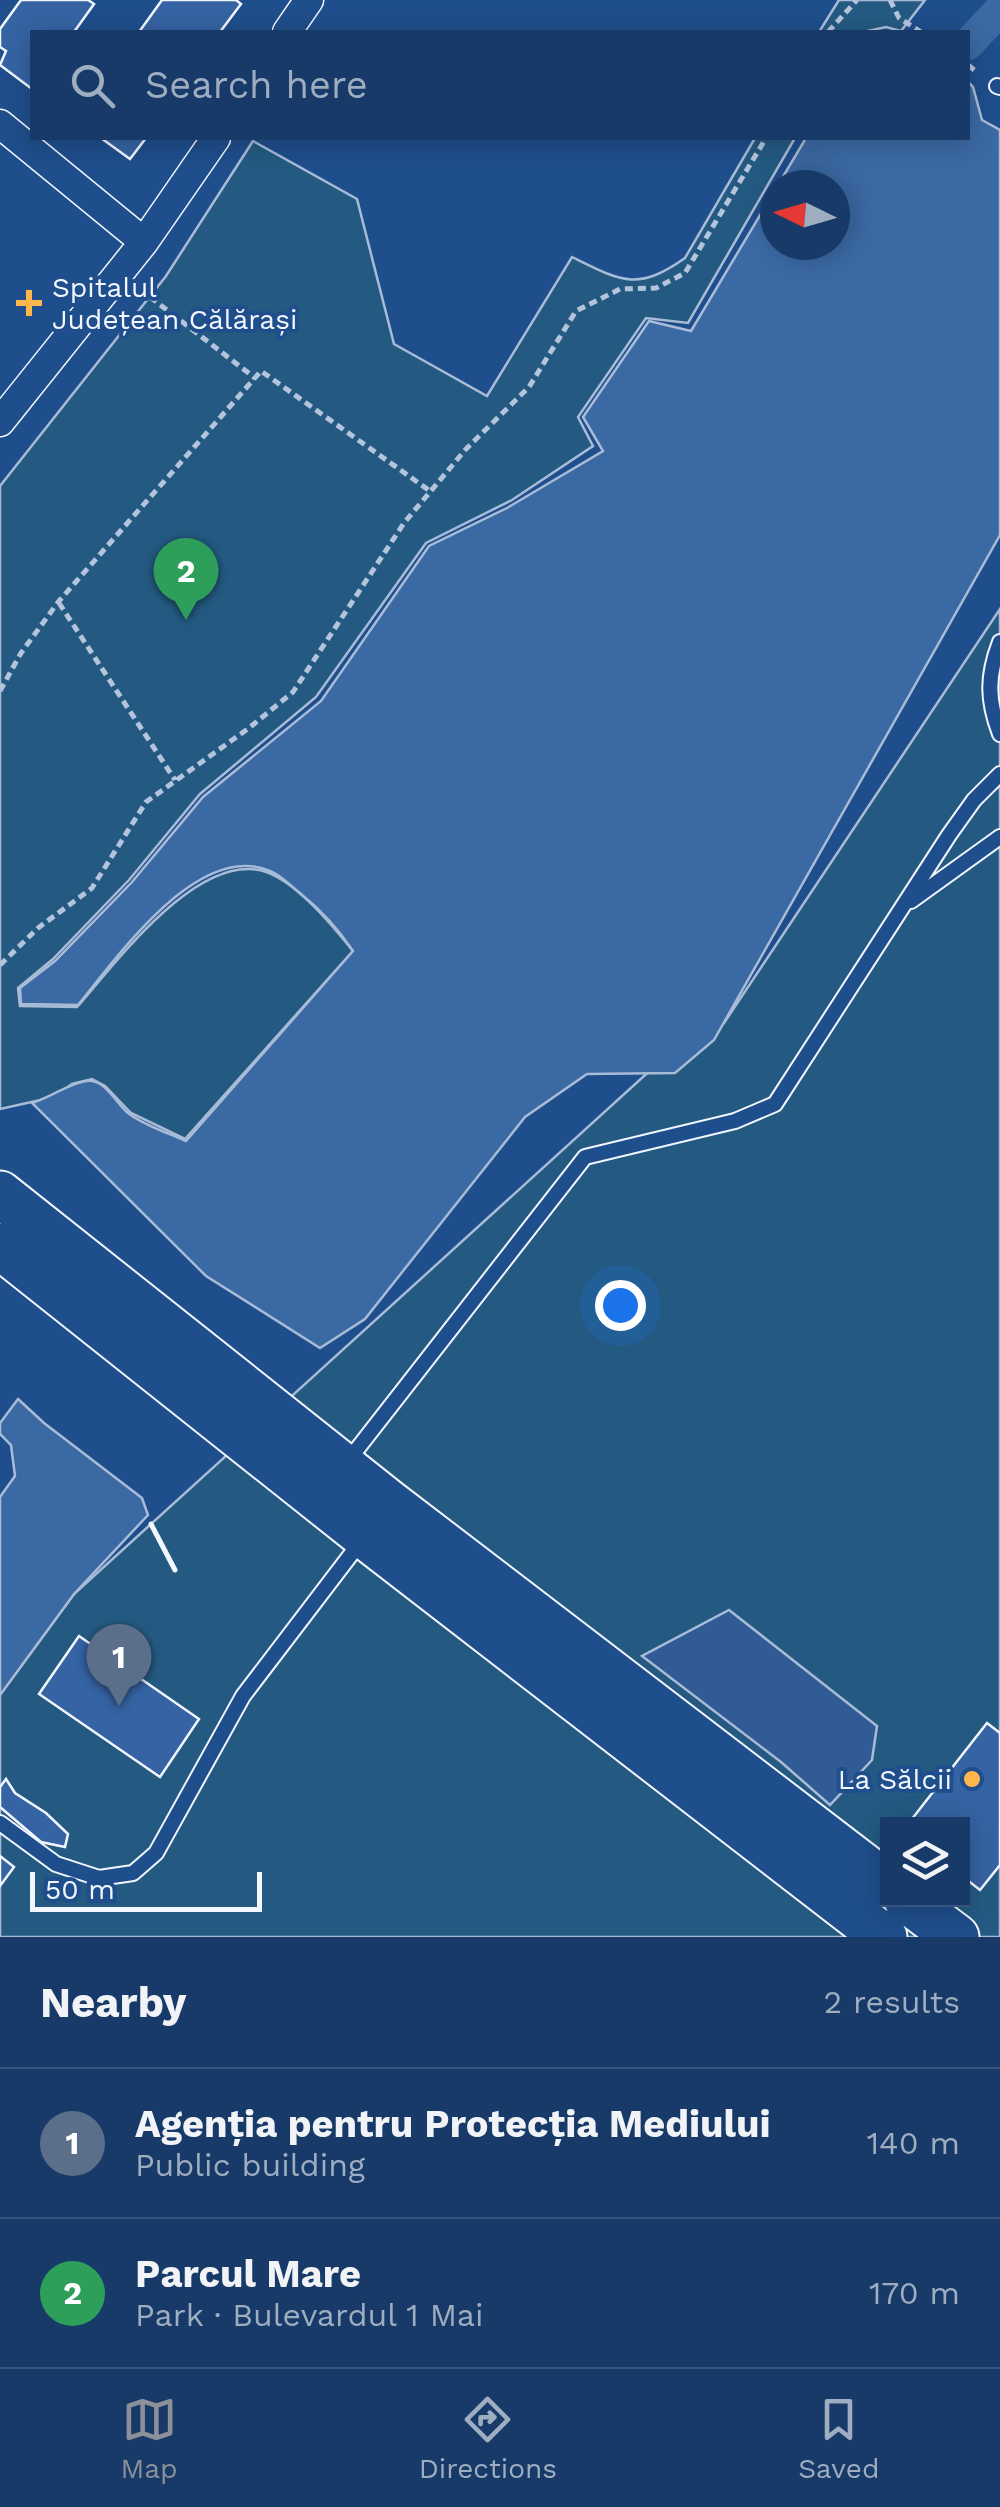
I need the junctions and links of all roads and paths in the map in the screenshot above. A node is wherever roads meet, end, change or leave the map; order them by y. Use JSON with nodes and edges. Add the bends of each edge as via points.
{"nodes":[{"id":1,"x":309,"y":0,"type":"edge"},
{"id":2,"x":857,"y":0,"type":"edge"},
{"id":3,"x":890,"y":0,"type":"edge"},
{"id":4,"x":288,"y":30,"type":"edge"},
{"id":5,"x":830,"y":30,"type":"edge"},
{"id":6,"x":918,"y":30,"type":"edge"},
{"id":7,"x":0,"y":124,"type":"edge"},
{"id":8,"x":215,"y":140,"type":"edge"},
{"id":9,"x":765,"y":140,"type":"edge"},
{"id":10,"x":144,"y":242,"type":"junction"},
{"id":11,"x":150,"y":297,"type":"dead end"},
{"id":12,"x":255,"y":378,"type":"junction"},
{"id":13,"x":0,"y":422,"type":"edge"},
{"id":14,"x":430,"y":492,"type":"junction"},
{"id":15,"x":58,"y":601,"type":"junction"},
{"id":16,"x":1000,"y":642,"type":"edge"},
{"id":17,"x":0,"y":691,"type":"edge"},
{"id":18,"x":1000,"y":734,"type":"edge"},
{"id":19,"x":1000,"y":773,"type":"edge"},
{"id":20,"x":175,"y":780,"type":"junction"},
{"id":21,"x":1000,"y":788,"type":"edge"},
{"id":22,"x":1000,"y":836,"type":"edge"},
{"id":23,"x":906,"y":904,"type":"junction"},
{"id":24,"x":0,"y":966,"type":"edge"},
{"id":25,"x":0,"y":1194,"type":"edge"},
{"id":26,"x":0,"y":1246,"type":"edge"},
{"id":27,"x":344,"y":1467,"type":"junction"},
{"id":28,"x":377,"y":1520,"type":"junction"},
{"id":29,"x":0,"y":1823,"type":"edge"},
{"id":30,"x":880,"y":1879,"type":"edge"},
{"id":31,"x":916,"y":1907,"type":"edge"},
{"id":32,"x":884,"y":1937,"type":"edge"},
{"id":33,"x":956,"y":1937,"type":"edge"}],
"edges":[{"from":1,"to":4,"type":"street"},
{"from":2,"to":5,"type":"path"},
{"from":3,"to":6,"type":"path"},
{"from":7,"to":10,"type":"street"},
{"from":8,"to":10,"type":"street"},
{"from":9,"to":14,"type":"path","via":[[685,273],[656,288],[620,289],[576,311],[529,387]]},
{"from":10,"to":13,"type":"street"},
{"from":11,"to":12,"type":"path"},
{"from":12,"to":14,"type":"path","via":[[261,370]]},
{"from":12,"to":15,"type":"path"},
{"from":14,"to":20,"type":"path","via":[[294,692]]},
{"from":15,"to":17,"type":"path"},
{"from":15,"to":20,"type":"path"},
{"from":16,"to":18,"type":"lane","via":[[988,693]]},
{"from":19,"to":21,"type":"lane"},
{"from":19,"to":23,"type":"lane","via":[[974,800]]},
{"from":20,"to":24,"type":"path","via":[[146,802],[92,888]]},
{"from":22,"to":23,"type":"lane"},
{"from":23,"to":27,"type":"lane","via":[[775,1104],[735,1121],[586,1156]]},
{"from":25,"to":27,"type":"main road"},
{"from":26,"to":28,"type":"main road"},
{"from":27,"to":28,"type":"main road"},
{"from":28,"to":29,"type":"lane","via":[[244,1696],[156,1853],[133,1874],[100,1878],[56,1864]]},
{"from":28,"to":30,"type":"main road"},
{"from":28,"to":32,"type":"main road"},
{"from":31,"to":33,"type":"main road"}]}
